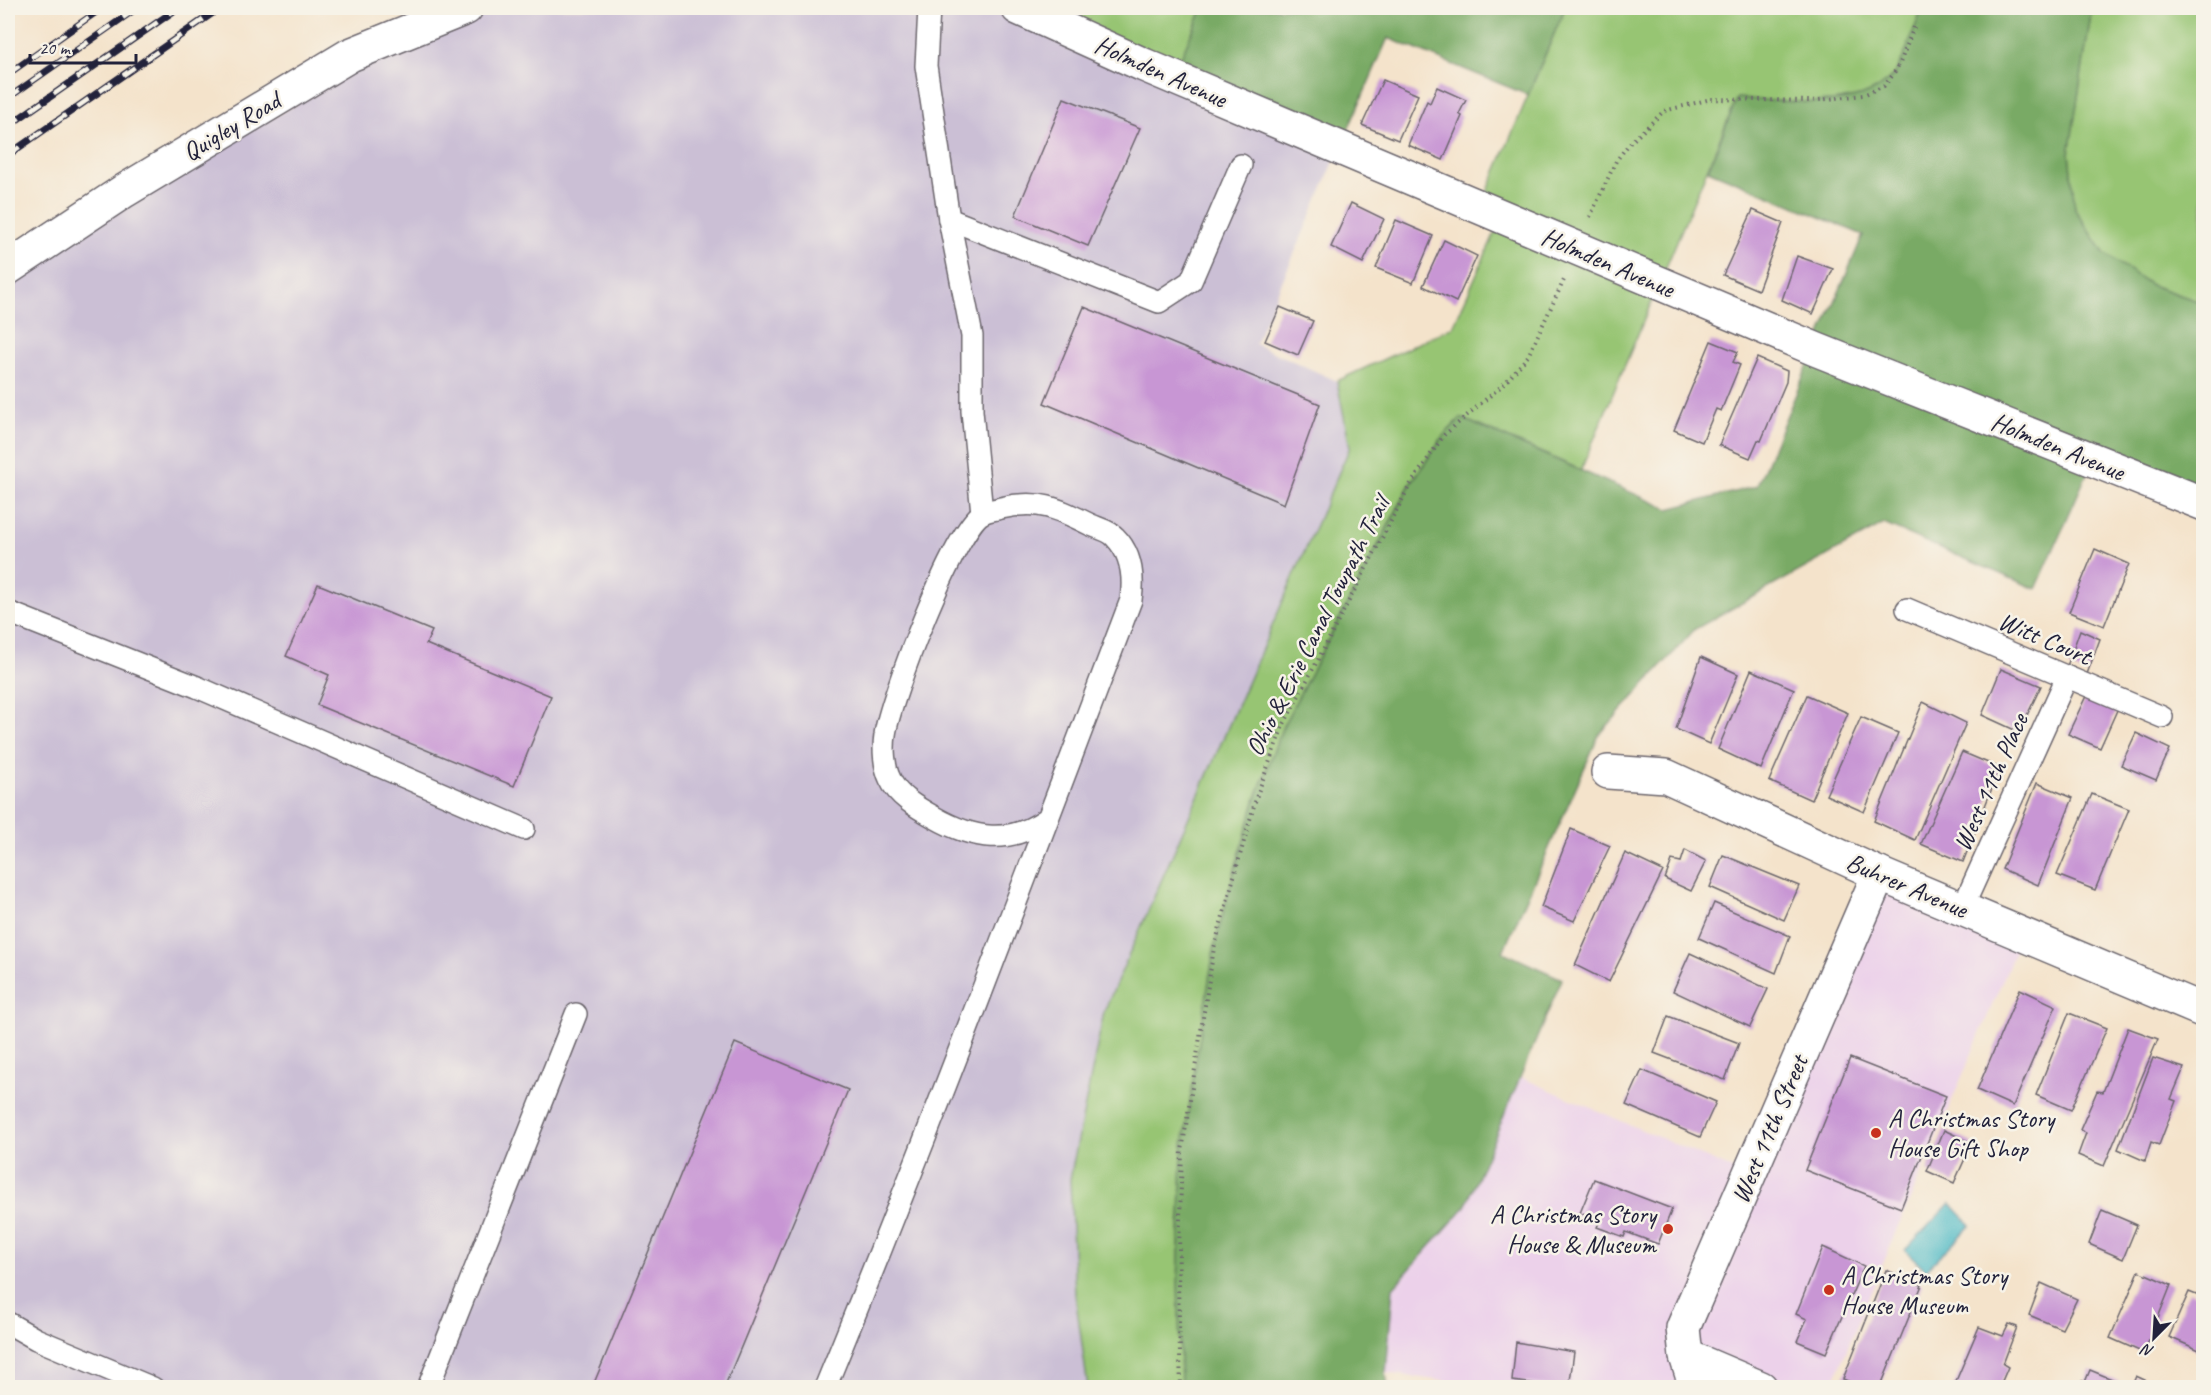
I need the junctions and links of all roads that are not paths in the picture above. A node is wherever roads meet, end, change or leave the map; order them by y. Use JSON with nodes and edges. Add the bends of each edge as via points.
{"nodes":[{"id":1,"x":466,"y":8,"type":"edge"},
{"id":2,"x":929,"y":8,"type":"edge"},
{"id":3,"x":1018,"y":8,"type":"edge"},
{"id":4,"x":1241,"y":165,"type":"dead end"},
{"id":5,"x":950,"y":219,"type":"junction"},
{"id":6,"x":8,"y":268,"type":"edge"},
{"id":7,"x":2204,"y":504,"type":"edge"},
{"id":8,"x":982,"y":513,"type":"junction"},
{"id":9,"x":1907,"y":609,"type":"dead end"},
{"id":10,"x":8,"y":612,"type":"edge"},
{"id":11,"x":2067,"y":677,"type":"junction"},
{"id":12,"x":2162,"y":717,"type":"dead end"},
{"id":13,"x":1608,"y":772,"type":"dead end"},
{"id":14,"x":1048,"y":818,"type":"junction"},
{"id":15,"x":524,"y":829,"type":"dead end"},
{"id":16,"x":1879,"y":874,"type":"junction"},
{"id":17,"x":1962,"y":909,"type":"junction"},
{"id":18,"x":2204,"y":1011,"type":"edge"},
{"id":19,"x":576,"y":1014,"type":"dead end"},
{"id":20,"x":8,"y":1323,"type":"edge"},
{"id":21,"x":1686,"y":1356,"type":"junction"},
{"id":22,"x":153,"y":1388,"type":"edge"},
{"id":23,"x":428,"y":1388,"type":"edge"},
{"id":24,"x":825,"y":1388,"type":"edge"},
{"id":25,"x":1696,"y":1388,"type":"edge"},
{"id":26,"x":1761,"y":1388,"type":"edge"}],
"edges":[{"from":1,"to":6,"type":"street","name":"Quigley Road","via":[[350,55],[124,191]]},
{"from":2,"to":5,"type":"lane","via":[[926,66]]},
{"from":3,"to":7,"type":"street","name":"Holmden Avenue","via":[[1815,349]]},
{"from":4,"to":5,"type":"lane","via":[[1191,281],[1159,302]]},
{"from":5,"to":8,"type":"lane","via":[[972,336],[972,411]]},
{"from":8,"to":14,"type":"lane","via":[[1039,504],[1066,512],[1115,536],[1134,577],[1131,600]]},
{"from":8,"to":14,"type":"lane","via":[[962,537],[927,614],[894,701],[885,734],[885,756],[890,779],[908,801],[957,828],[985,836],[1008,837],[1030,831]]},
{"from":9,"to":11,"type":"lane","name":"Witt Court"},
{"from":10,"to":15,"type":"lane","via":[[197,687]]},
{"from":11,"to":12,"type":"lane","name":"Witt Court"},
{"from":11,"to":17,"type":"lane","name":"West 11th Place"},
{"from":13,"to":16,"type":"street","name":"Buhrer Avenue","via":[[1666,776]]},
{"from":14,"to":24,"type":"lane","via":[[916,1166]]},
{"from":16,"to":17,"type":"street","name":"Buhrer Avenue"},
{"from":16,"to":21,"type":"street","name":"West 11th Street","via":[[1683,1328]]},
{"from":17,"to":18,"type":"street","name":"Buhrer Avenue"},
{"from":19,"to":23,"type":"lane"},
{"from":20,"to":22,"type":"lane","via":[[36,1339]]},
{"from":21,"to":25,"type":"street","name":"West 11th Street"},
{"from":21,"to":26,"type":"street"}]}
